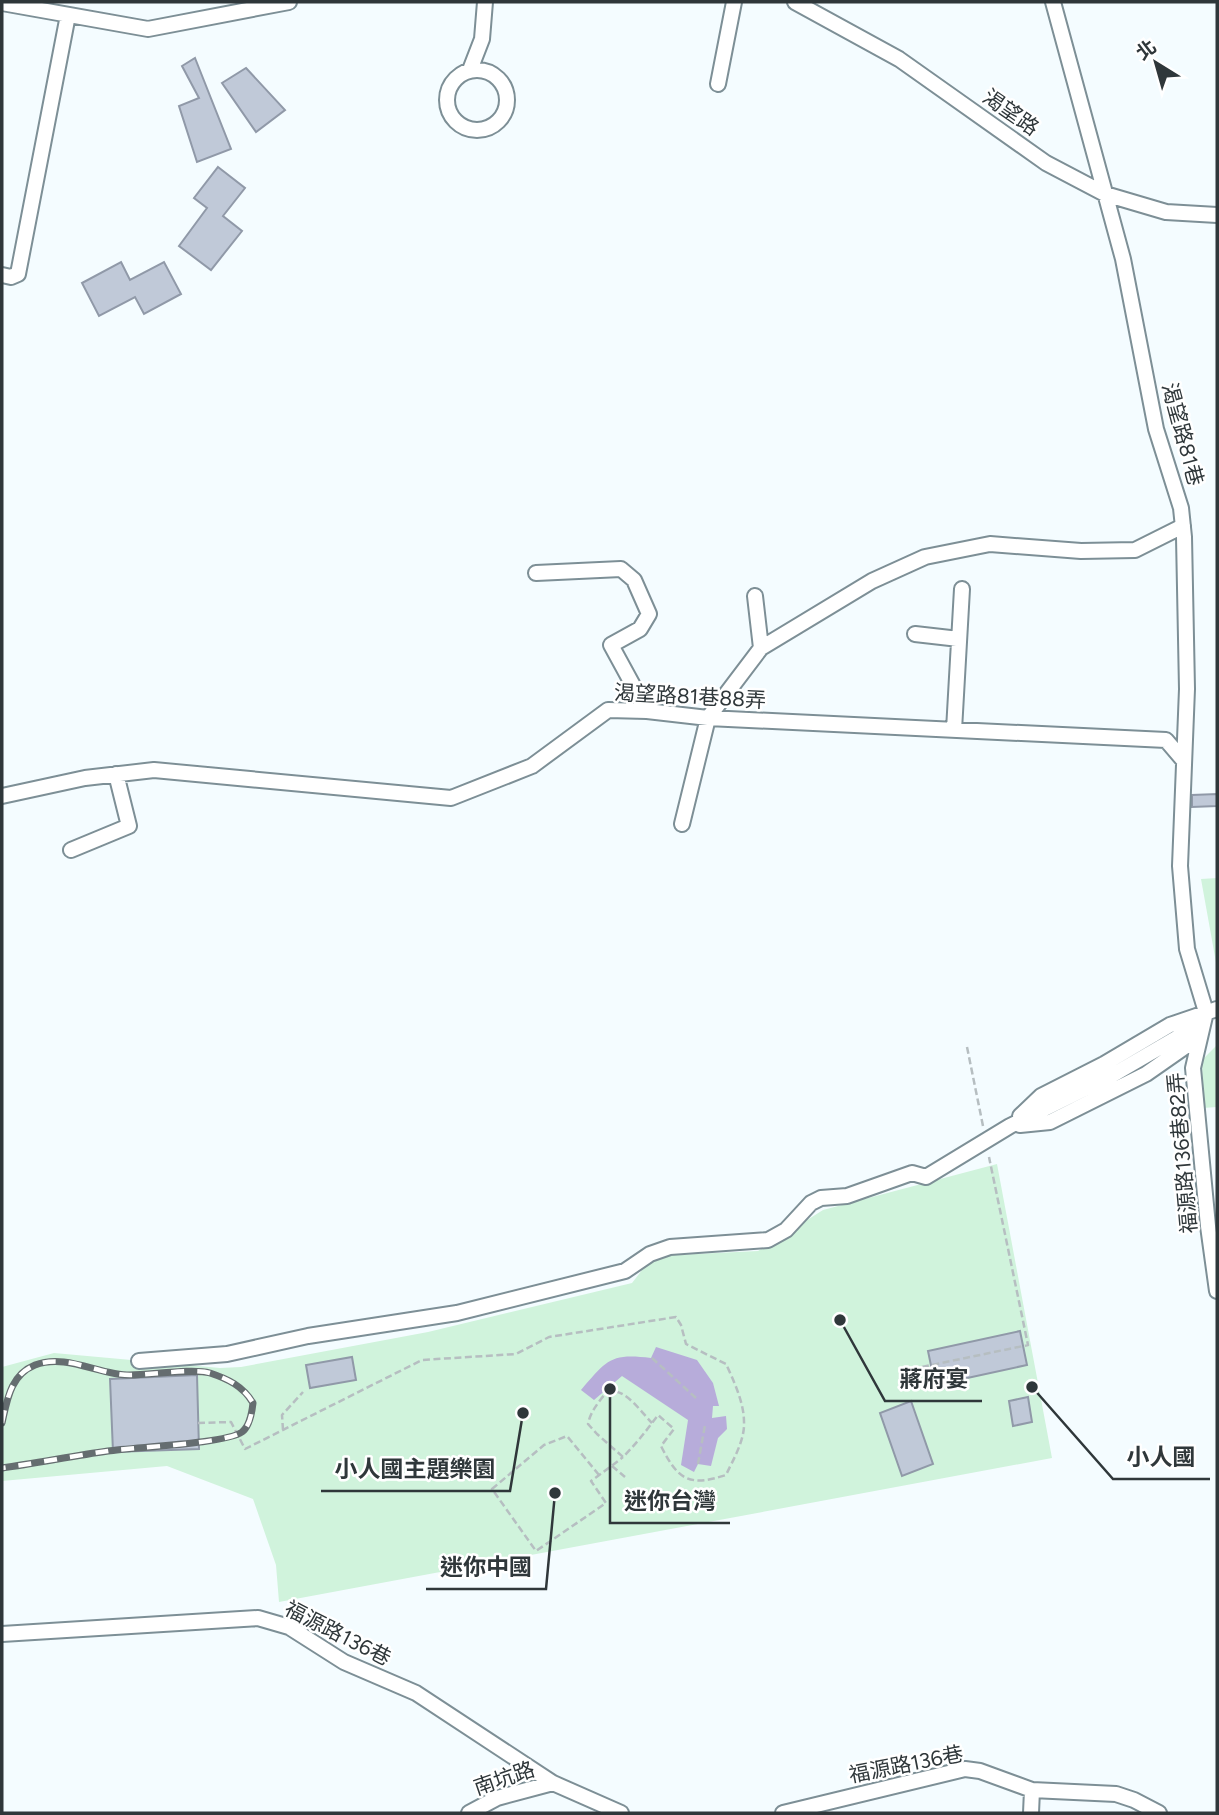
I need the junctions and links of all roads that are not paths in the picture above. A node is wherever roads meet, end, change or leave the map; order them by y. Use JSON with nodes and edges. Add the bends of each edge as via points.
{"nodes":[{"id":1,"x":289,"y":2,"type":"edge"},
{"id":2,"x":485,"y":2,"type":"edge"},
{"id":3,"x":734,"y":2,"type":"edge"},
{"id":4,"x":795,"y":2,"type":"edge"},
{"id":5,"x":1053,"y":2,"type":"edge"},
{"id":6,"x":2,"y":3,"type":"edge"},
{"id":7,"x":68,"y":15,"type":"junction"},
{"id":8,"x":470,"y":70,"type":"junction"},
{"id":9,"x":718,"y":83,"type":"dead end"},
{"id":10,"x":1105,"y":194,"type":"junction"},
{"id":11,"x":1217,"y":215,"type":"edge"},
{"id":12,"x":2,"y":275,"type":"edge"},
{"id":13,"x":1183,"y":526,"type":"junction"},
{"id":14,"x":536,"y":573,"type":"dead end"},
{"id":15,"x":962,"y":589,"type":"dead end"},
{"id":16,"x":755,"y":596,"type":"dead end"},
{"id":17,"x":915,"y":634,"type":"dead end"},
{"id":18,"x":960,"y":639,"type":"junction"},
{"id":19,"x":761,"y":648,"type":"junction"},
{"id":20,"x":648,"y":711,"type":"junction"},
{"id":21,"x":708,"y":718,"type":"junction"},
{"id":22,"x":954,"y":730,"type":"junction"},
{"id":23,"x":1184,"y":761,"type":"junction"},
{"id":24,"x":116,"y":774,"type":"junction"},
{"id":25,"x":2,"y":796,"type":"edge"},
{"id":26,"x":682,"y":824,"type":"dead end"},
{"id":27,"x":71,"y":850,"type":"dead end"},
{"id":28,"x":1212,"y":1010,"type":"edge"},
{"id":29,"x":1217,"y":1291,"type":"edge"},
{"id":30,"x":139,"y":1360,"type":"dead end"},
{"id":31,"x":2,"y":1634,"type":"edge"},
{"id":32,"x":553,"y":1783,"type":"junction"},
{"id":33,"x":1032,"y":1790,"type":"junction"},
{"id":34,"x":469,"y":1813,"type":"edge"},
{"id":35,"x":621,"y":1813,"type":"edge"},
{"id":36,"x":783,"y":1813,"type":"edge"},
{"id":37,"x":1031,"y":1813,"type":"edge"},
{"id":38,"x":1159,"y":1813,"type":"edge"}],
"edges":[{"from":1,"to":7,"type":"street","via":[[148,29]]},
{"from":2,"to":8,"type":"street","via":[[482,39]]},
{"from":3,"to":9,"type":"street"},
{"from":4,"to":10,"type":"street","name":"渴望路","via":[[899,59],[1046,163]]},
{"from":5,"to":10,"type":"street","name":"渴望路81巷"},
{"from":6,"to":7,"type":"street"},
{"from":7,"to":12,"type":"street","via":[[18,274]]},
{"from":8,"to":8,"type":"street","via":[[498,77],[507,94],[504,114],[480,130],[461,125],[449,110],[449,90]]},
{"from":10,"to":11,"type":"street","name":"渴望路","via":[[1166,212]]},
{"from":10,"to":13,"type":"street","name":"渴望路81巷","via":[[1123,259],[1156,429]]},
{"from":13,"to":19,"type":"street","via":[[1135,550],[990,544],[925,557],[872,581]]},
{"from":13,"to":23,"type":"street","name":"渴望路81巷"},
{"from":14,"to":20,"type":"street","via":[[621,569],[634,580],[649,614],[640,629],[611,645]]},
{"from":15,"to":18,"type":"street"},
{"from":16,"to":19,"type":"street"},
{"from":17,"to":18,"type":"street"},
{"from":18,"to":22,"type":"street"},
{"from":19,"to":21,"type":"street"},
{"from":20,"to":21,"type":"street","name":"渴望路81巷88弄"},
{"from":20,"to":24,"type":"street","name":"渴望路81巷88弄","via":[[608,710],[532,766],[451,798],[154,770]]},
{"from":21,"to":22,"type":"street","name":"渴望路81巷88弄"},
{"from":21,"to":26,"type":"street"},
{"from":22,"to":23,"type":"street","name":"渴望路81巷88弄","via":[[1166,740]]},
{"from":23,"to":28,"type":"street","name":"渴望路81巷","via":[[1180,866],[1187,949]]},
{"from":24,"to":25,"type":"street","name":"渴望路81巷88弄"},
{"from":24,"to":27,"type":"street","via":[[128,826]]},
{"from":28,"to":29,"type":"street","name":"福源路136巷82弄","via":[[1194,1068]]},
{"from":28,"to":30,"type":"street","via":[[1178,1037],[1010,1126],[926,1177],[912,1172],[847,1196],[821,1198],[768,1240],[670,1247],[625,1271],[457,1312],[227,1354]]},
{"from":31,"to":32,"type":"street","name":"福源路136巷","via":[[258,1618],[289,1627],[344,1662],[416,1693]]},
{"from":32,"to":34,"type":"street","name":"南坑路","via":[[497,1798]]},
{"from":32,"to":35,"type":"street","name":"福源路136巷"},
{"from":33,"to":36,"type":"street","name":"福源路136巷","via":[[965,1769]]},
{"from":33,"to":37,"type":"street"},
{"from":33,"to":38,"type":"street","name":"福源路136巷","via":[[1116,1794]]}]}
